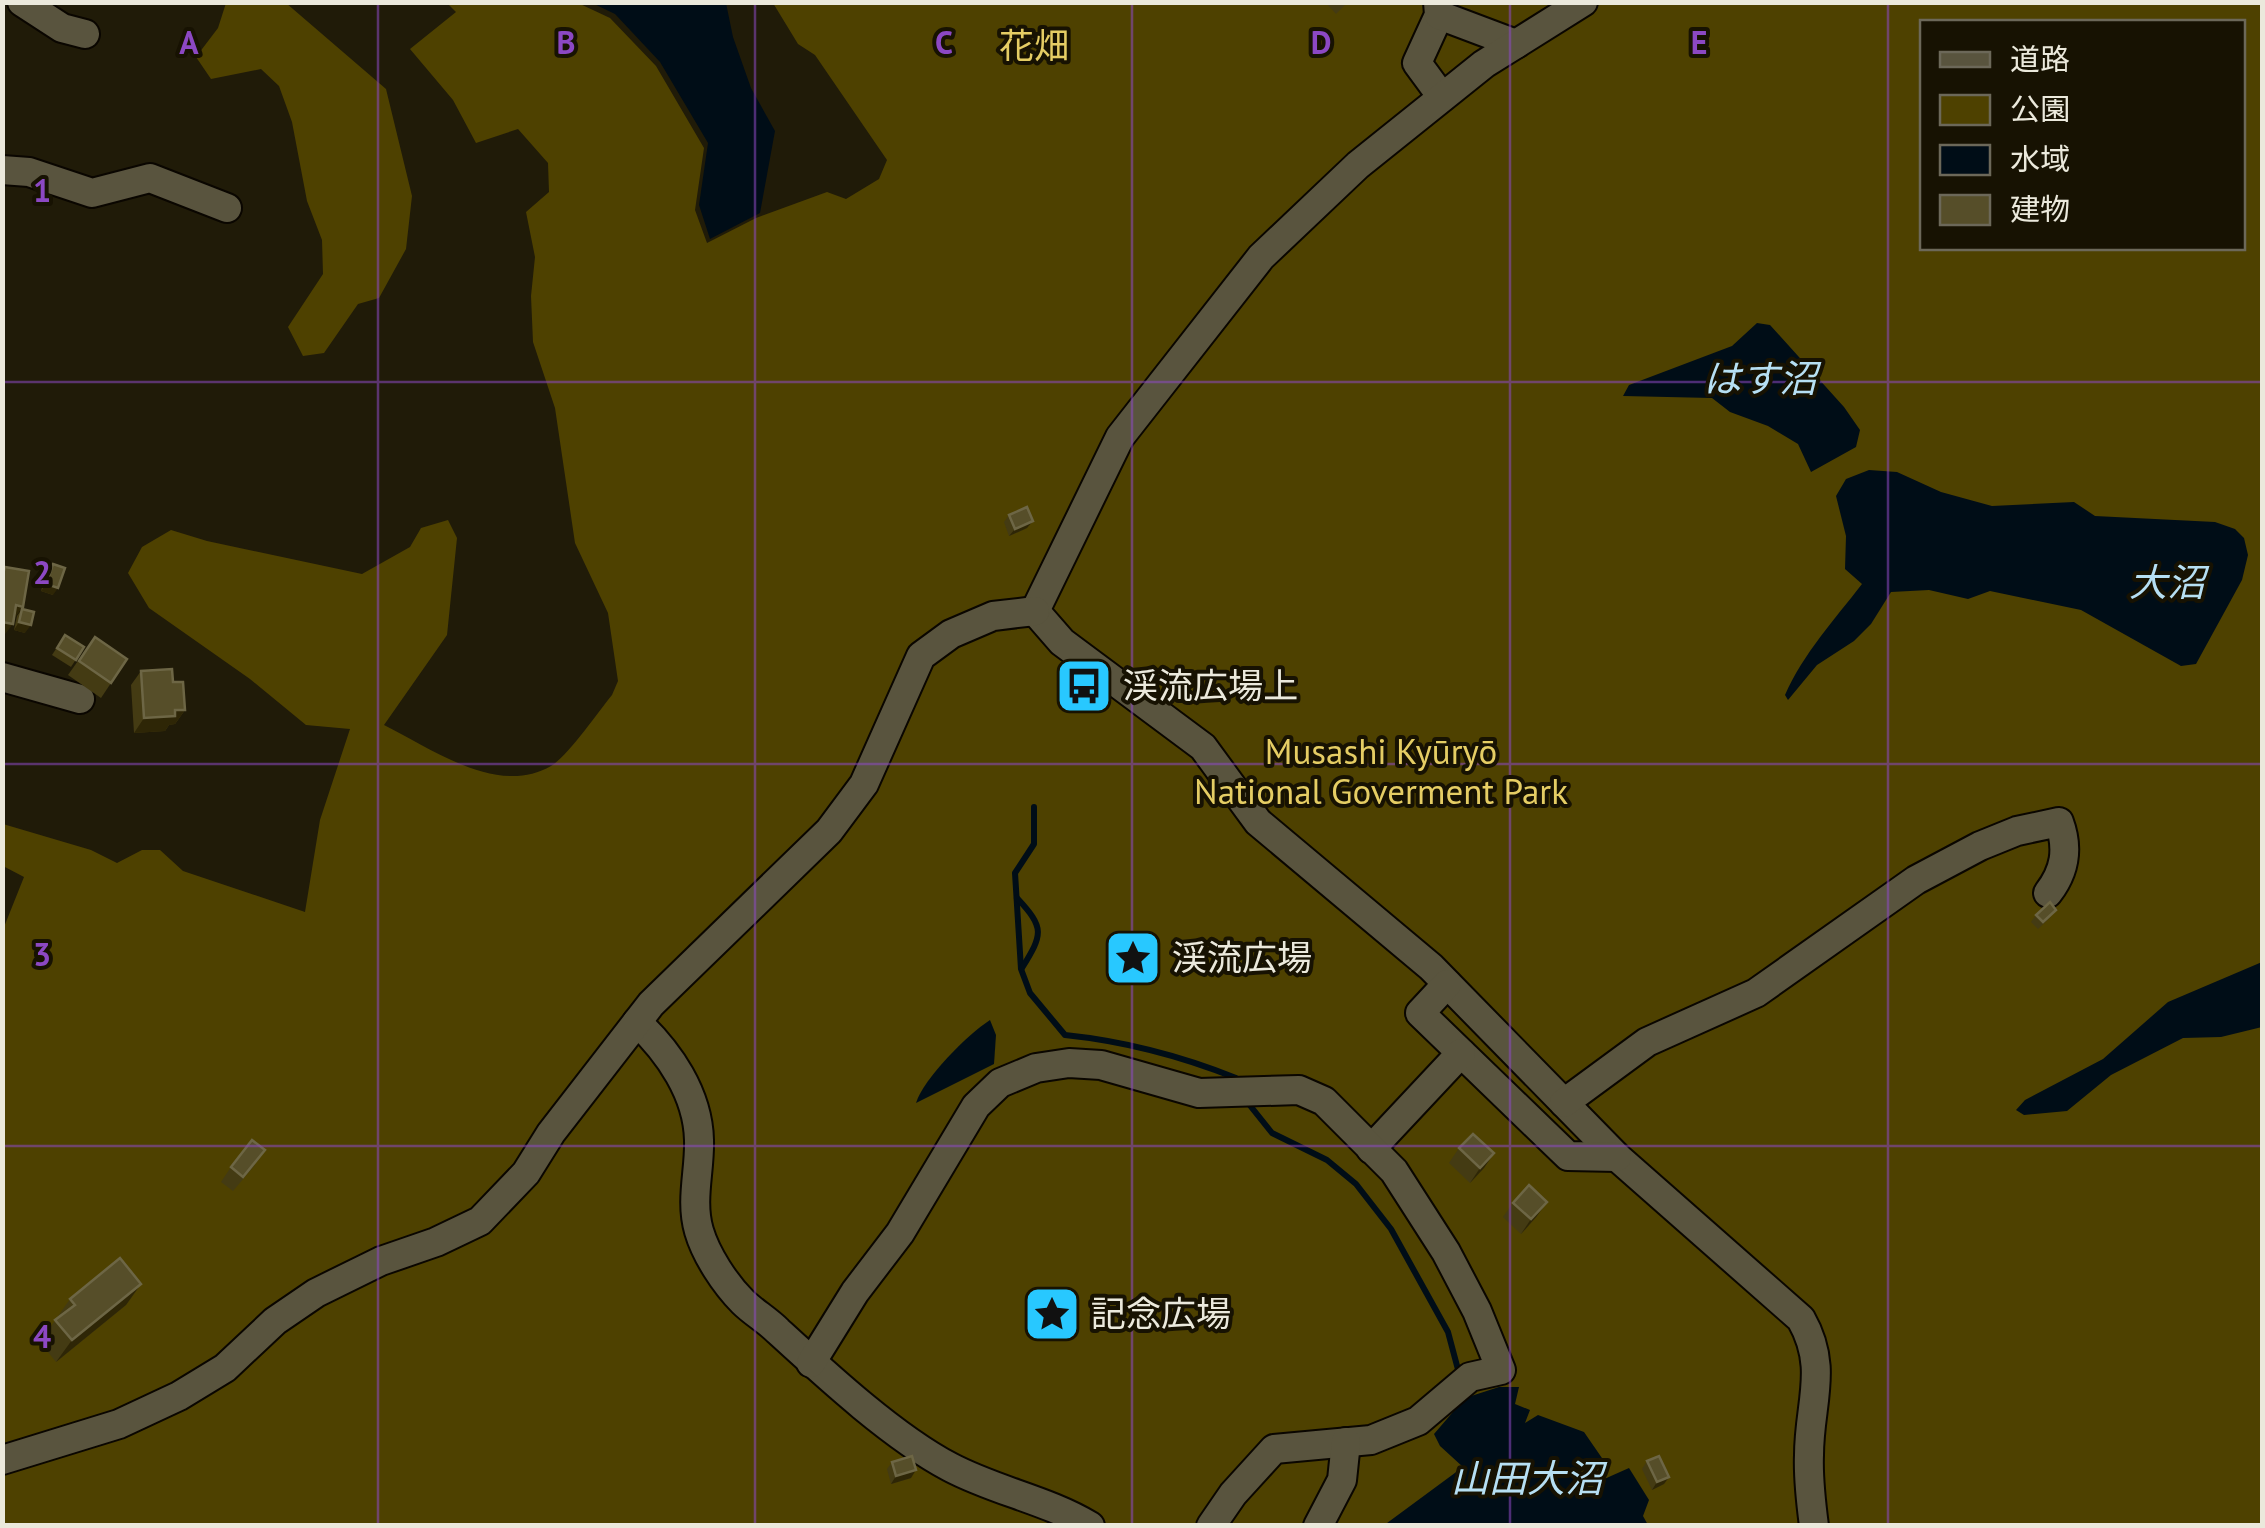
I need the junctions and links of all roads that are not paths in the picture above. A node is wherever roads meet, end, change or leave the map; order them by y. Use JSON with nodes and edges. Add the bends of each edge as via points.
{"nodes":[{"id":1,"x":22,"y":2,"type":"edge"},
{"id":2,"x":1583,"y":2,"type":"edge"},
{"id":3,"x":1438,"y":9,"type":"edge"},
{"id":4,"x":84,"y":34,"type":"dead end"},
{"id":5,"x":1516,"y":44,"type":"junction"},
{"id":6,"x":1442,"y":98,"type":"junction"},
{"id":7,"x":2,"y":170,"type":"edge"},
{"id":8,"x":227,"y":208,"type":"dead end"},
{"id":9,"x":1035,"y":611,"type":"junction"},
{"id":10,"x":2,"y":677,"type":"edge"},
{"id":11,"x":80,"y":699,"type":"dead end"},
{"id":12,"x":2048,"y":894,"type":"dead end"},
{"id":13,"x":1447,"y":984,"type":"junction"},
{"id":14,"x":644,"y":1013,"type":"junction"},
{"id":15,"x":1461,"y":1053,"type":"junction"},
{"id":16,"x":1564,"y":1103,"type":"junction"},
{"id":17,"x":1372,"y":1149,"type":"junction"},
{"id":18,"x":1617,"y":1156,"type":"junction"},
{"id":19,"x":811,"y":1362,"type":"junction"},
{"id":20,"x":1346,"y":1442,"type":"junction"},
{"id":21,"x":2,"y":1460,"type":"edge"},
{"id":22,"x":1090,"y":1526,"type":"edge"},
{"id":23,"x":1211,"y":1526,"type":"edge"},
{"id":24,"x":1318,"y":1526,"type":"edge"},
{"id":25,"x":1814,"y":1526,"type":"edge"}],
"edges":[{"from":1,"to":4,"type":"street"},
{"from":2,"to":5,"type":"street"},
{"from":3,"to":5,"type":"street"},
{"from":3,"to":6,"type":"street","via":[[1417,64]]},
{"from":5,"to":6,"type":"street"},
{"from":6,"to":9,"type":"street","via":[[1358,165],[1226,302],[1120,437]]},
{"from":7,"to":8,"type":"street","via":[[92,193],[150,178]]},
{"from":9,"to":13,"type":"street","via":[[1062,642],[1203,747],[1258,822]]},
{"from":9,"to":14,"type":"street","via":[[993,616],[921,656],[864,784],[830,831]]},
{"from":10,"to":11,"type":"street"},
{"from":12,"to":16,"type":"street","via":[[2062,876],[2066,840],[2059,822],[1980,846],[1916,880],[1756,993],[1647,1042]]},
{"from":13,"to":15,"type":"street","via":[[1420,1013]]},
{"from":13,"to":16,"type":"street"},
{"from":14,"to":19,"type":"street","via":[[690,1102],[699,1140],[699,1232],[712,1260],[742,1301]]},
{"from":14,"to":21,"type":"street","via":[[526,1173],[480,1221],[316,1293],[225,1368],[179,1396],[119,1424]]},
{"from":15,"to":17,"type":"street"},
{"from":15,"to":18,"type":"street","via":[[1568,1156]]},
{"from":16,"to":18,"type":"street"},
{"from":17,"to":19,"type":"street","via":[[1324,1101],[1299,1090],[1199,1093],[1101,1065],[1036,1068],[1000,1083],[976,1106]]},
{"from":17,"to":20,"type":"street","via":[[1446,1252],[1501,1370],[1463,1383],[1418,1421],[1371,1440]]},
{"from":18,"to":25,"type":"street","via":[[1800,1319],[1813,1341],[1818,1380],[1808,1454]]},
{"from":19,"to":22,"type":"street","via":[[946,1466]]},
{"from":20,"to":23,"type":"street","via":[[1274,1450]]},
{"from":20,"to":24,"type":"street","via":[[1342,1480]]}]}
